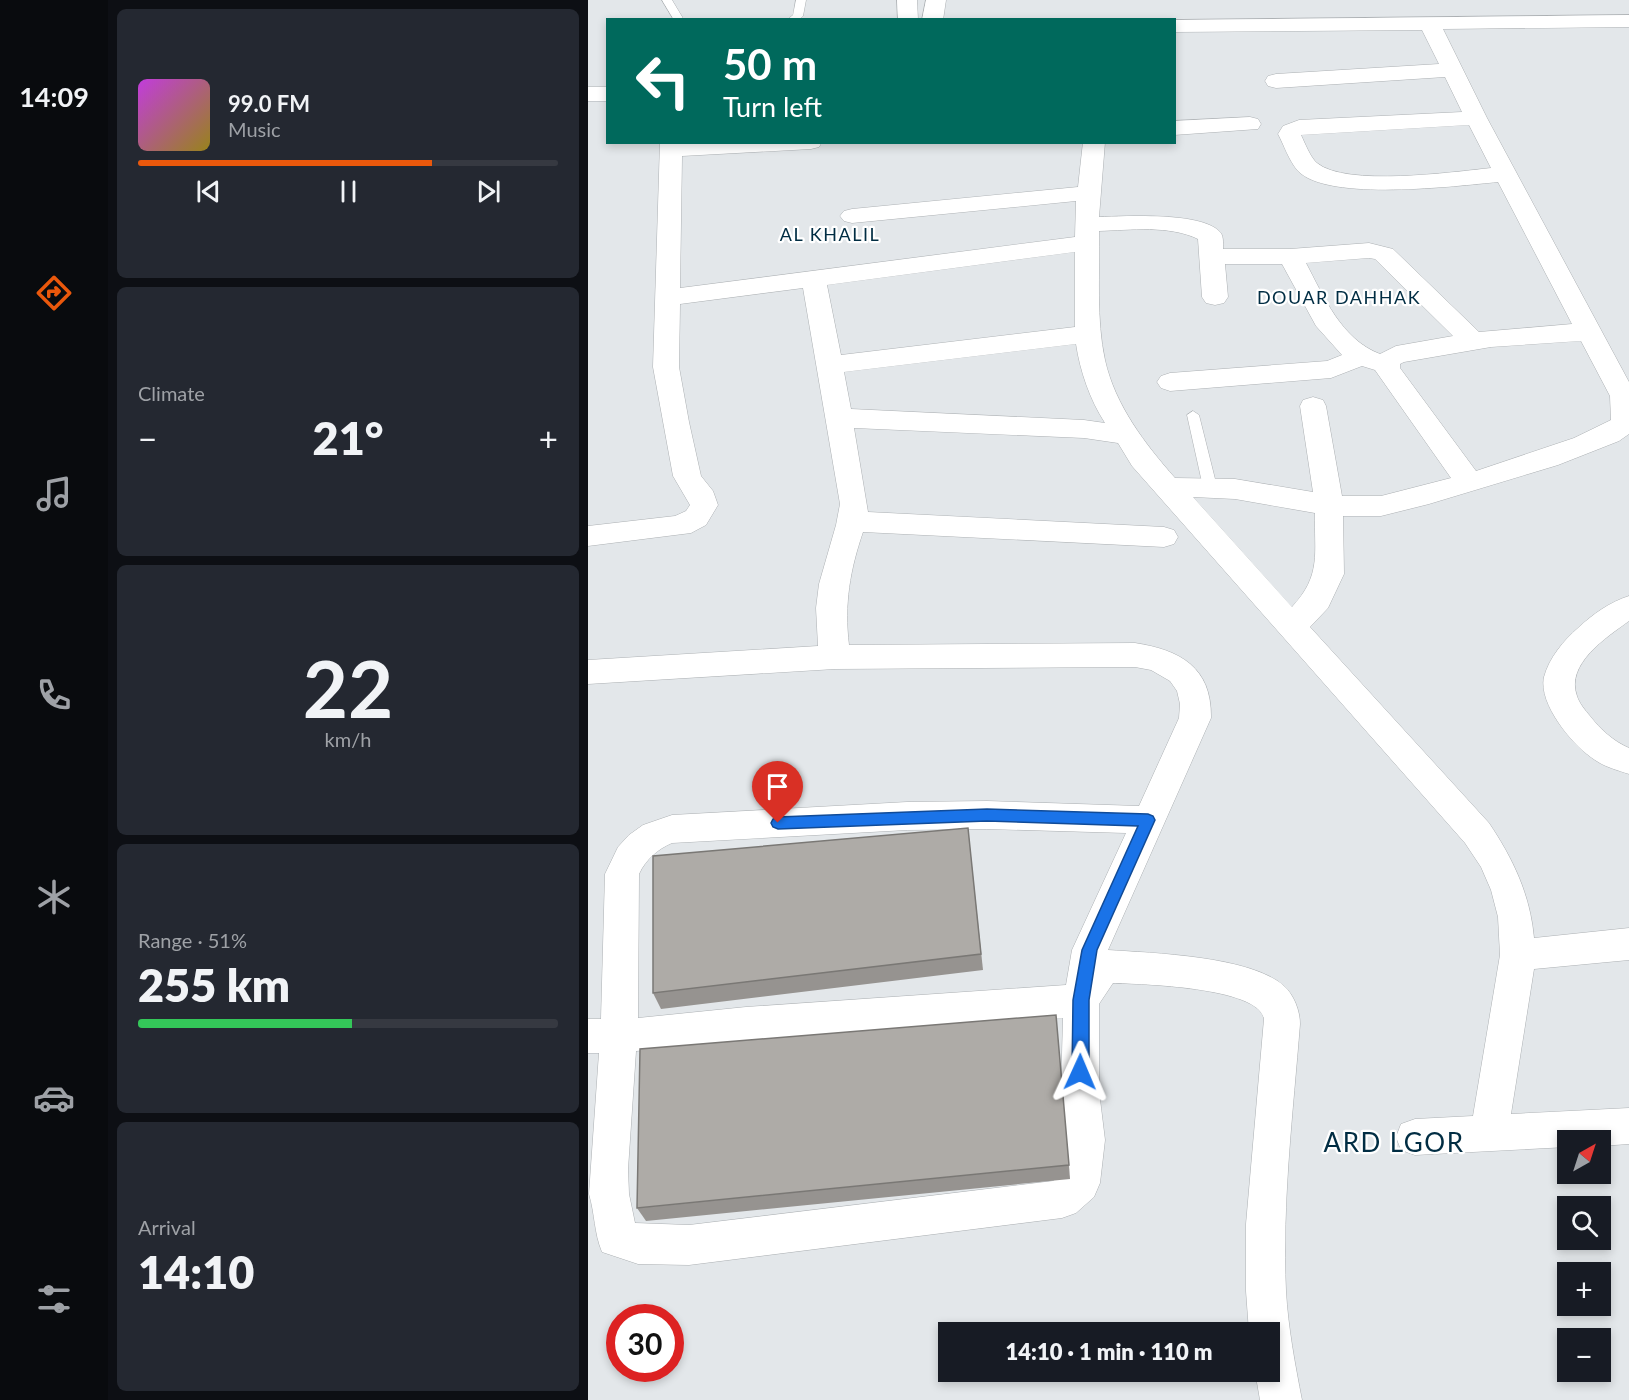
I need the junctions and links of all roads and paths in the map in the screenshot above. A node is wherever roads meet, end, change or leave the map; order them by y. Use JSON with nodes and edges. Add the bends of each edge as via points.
{"nodes":[{"id":1,"x":667,"y":0,"type":"edge"},
{"id":2,"x":801,"y":0,"type":"edge"},
{"id":3,"x":907,"y":0,"type":"edge"},
{"id":4,"x":936,"y":0,"type":"edge"},
{"id":5,"x":1549,"y":0,"type":"edge"},
{"id":6,"x":678,"y":18,"type":"edge"},
{"id":7,"x":795,"y":18,"type":"edge"},
{"id":8,"x":908,"y":18,"type":"edge"},
{"id":9,"x":932,"y":18,"type":"edge"},
{"id":10,"x":1562,"y":20,"type":"junction"},
{"id":11,"x":1629,"y":21,"type":"edge"},
{"id":12,"x":1430,"y":24,"type":"junction"},
{"id":13,"x":1176,"y":26,"type":"edge"},
{"id":14,"x":1453,"y":70,"type":"junction"},
{"id":15,"x":1276,"y":81,"type":"dead end"},
{"id":16,"x":588,"y":94,"type":"edge"},
{"id":17,"x":606,"y":94,"type":"edge"},
{"id":18,"x":1476,"y":118,"type":"junction"},
{"id":19,"x":1250,"y":124,"type":"dead end"},
{"id":20,"x":1176,"y":128,"type":"edge"},
{"id":21,"x":741,"y":144,"type":"edge"},
{"id":22,"x":1094,"y":144,"type":"edge"},
{"id":23,"x":671,"y":146,"type":"edge"},
{"id":24,"x":1506,"y":174,"type":"junction"},
{"id":25,"x":1088,"y":194,"type":"junction"},
{"id":26,"x":852,"y":216,"type":"dead end"},
{"id":27,"x":1086,"y":234,"type":"junction"},
{"id":28,"x":1212,"y":256,"type":"junction"},
{"id":29,"x":1290,"y":257,"type":"junction"},
{"id":30,"x":814,"y":279,"type":"junction"},
{"id":31,"x":1215,"y":297,"type":"dead end"},
{"id":32,"x":667,"y":298,"type":"junction"},
{"id":33,"x":1588,"y":332,"type":"junction"},
{"id":34,"x":1088,"y":334,"type":"junction"},
{"id":35,"x":1472,"y":340,"type":"junction"},
{"id":36,"x":1361,"y":357,"type":"junction"},
{"id":37,"x":830,"y":365,"type":"junction"},
{"id":38,"x":1386,"y":365,"type":"junction"},
{"id":39,"x":1170,"y":382,"type":"dead end"},
{"id":40,"x":1313,"y":406,"type":"dead end"},
{"id":41,"x":1194,"y":415,"type":"dead end"},
{"id":42,"x":838,"y":418,"type":"junction"},
{"id":43,"x":1124,"y":435,"type":"junction"},
{"id":44,"x":1623,"y":440,"type":"edge"},
{"id":45,"x":1469,"y":482,"type":"junction"},
{"id":46,"x":1210,"y":487,"type":"junction"},
{"id":47,"x":1168,"y":488,"type":"junction"},
{"id":48,"x":1329,"y":504,"type":"junction"},
{"id":49,"x":852,"y":521,"type":"junction"},
{"id":50,"x":588,"y":536,"type":"edge"},
{"id":51,"x":1164,"y":537,"type":"dead end"},
{"id":52,"x":1629,"y":607,"type":"edge"},
{"id":53,"x":1292,"y":627,"type":"junction"},
{"id":54,"x":835,"y":657,"type":"junction"},
{"id":55,"x":588,"y":672,"type":"edge"},
{"id":56,"x":1629,"y":761,"type":"edge"},
{"id":57,"x":1148,"y":820,"type":"junction"},
{"id":58,"x":1629,"y":944,"type":"edge"},
{"id":59,"x":1518,"y":955,"type":"junction"},
{"id":60,"x":1081,"y":1000,"type":"junction"},
{"id":61,"x":604,"y":1035,"type":"edge"},
{"id":62,"x":1629,"y":1126,"type":"edge"},
{"id":63,"x":1489,"y":1134,"type":"junction"},
{"id":64,"x":1415,"y":1137,"type":"dead end"},
{"id":65,"x":1281,"y":1400,"type":"edge"}],
"edges":[{"from":1,"to":6,"type":"lane"},
{"from":2,"to":7,"type":"lane"},
{"from":3,"to":8,"type":"street"},
{"from":4,"to":9,"type":"street"},
{"from":5,"to":10,"type":"street"},
{"from":10,"to":11,"type":"street"},
{"from":10,"to":12,"type":"street"},
{"from":12,"to":13,"type":"street","via":[[1238,17]]},
{"from":12,"to":14,"type":"street"},
{"from":14,"to":15,"type":"street"},
{"from":14,"to":18,"type":"street"},
{"from":16,"to":17,"type":"street"},
{"from":18,"to":24,"type":"street"},
{"from":18,"to":24,"type":"street","via":[[1299,127],[1289,134],[1307,167],[1329,177],[1407,183]]},
{"from":19,"to":20,"type":"street"},
{"from":21,"to":23,"type":"street"},
{"from":22,"to":25,"type":"street"},
{"from":23,"to":32,"type":"street"},
{"from":24,"to":33,"type":"street"},
{"from":25,"to":26,"type":"street"},
{"from":25,"to":27,"type":"street"},
{"from":27,"to":28,"type":"street","via":[[1193,226],[1210,235]]},
{"from":27,"to":30,"type":"street"},
{"from":27,"to":34,"type":"street"},
{"from":28,"to":29,"type":"street"},
{"from":28,"to":31,"type":"street"},
{"from":29,"to":35,"type":"street","via":[[1369,250],[1384,254]]},
{"from":29,"to":36,"type":"street","via":[[1336,337]]},
{"from":30,"to":32,"type":"street"},
{"from":30,"to":37,"type":"street"},
{"from":32,"to":50,"type":"street","via":[[666,367],[675,423],[687,476],[704,505],[696,518],[681,526]]},
{"from":33,"to":35,"type":"street"},
{"from":33,"to":44,"type":"street","via":[[1623,396],[1627,417]]},
{"from":34,"to":37,"type":"street"},
{"from":34,"to":43,"type":"street","via":[[1099,386]]},
{"from":35,"to":38,"type":"street","via":[[1396,355]]},
{"from":36,"to":38,"type":"street"},
{"from":36,"to":39,"type":"street","via":[[1331,369]]},
{"from":37,"to":42,"type":"street"},
{"from":38,"to":45,"type":"street"},
{"from":40,"to":48,"type":"street"},
{"from":41,"to":46,"type":"lane"},
{"from":42,"to":43,"type":"street","via":[[1084,429]]},
{"from":42,"to":49,"type":"street","via":[[854,504]]},
{"from":43,"to":47,"type":"street"},
{"from":44,"to":45,"type":"street"},
{"from":45,"to":48,"type":"street","via":[[1381,506]]},
{"from":46,"to":47,"type":"street"},
{"from":46,"to":48,"type":"street"},
{"from":47,"to":53,"type":"street"},
{"from":48,"to":53,"type":"street","via":[[1329,574],[1317,600]]},
{"from":49,"to":51,"type":"street"},
{"from":49,"to":54,"type":"street","via":[[834,578],[831,630]]},
{"from":52,"to":56,"type":"street","via":[[1591,634],[1560,671],[1558,685],[1566,707],[1588,737]]},
{"from":53,"to":59,"type":"street","via":[[1477,833],[1508,890]]},
{"from":54,"to":55,"type":"street"},
{"from":54,"to":57,"type":"street","via":[[1135,655],[1163,661],[1186,678],[1197,704],[1195,718]]},
{"from":57,"to":60,"type":"street","via":[[1090,950]]},
{"from":57,"to":61,"type":"street","via":[[918,816],[687,827],[657,833],[634,850],[622,874]]},
{"from":58,"to":59,"type":"street"},
{"from":59,"to":63,"type":"street"},
{"from":60,"to":61,"type":"street"},
{"from":60,"to":61,"type":"street","via":[[1080,1091],[1086,1140],[1080,1183],[1062,1199],[689,1245],[638,1244],[616,1238],[609,1194]]},
{"from":60,"to":65,"type":"street","via":[[1104,966],[1190,974],[1254,988],[1266,993],[1282,1012],[1266,1226],[1266,1291]]},
{"from":62,"to":63,"type":"street"},
{"from":63,"to":64,"type":"street"}]}
